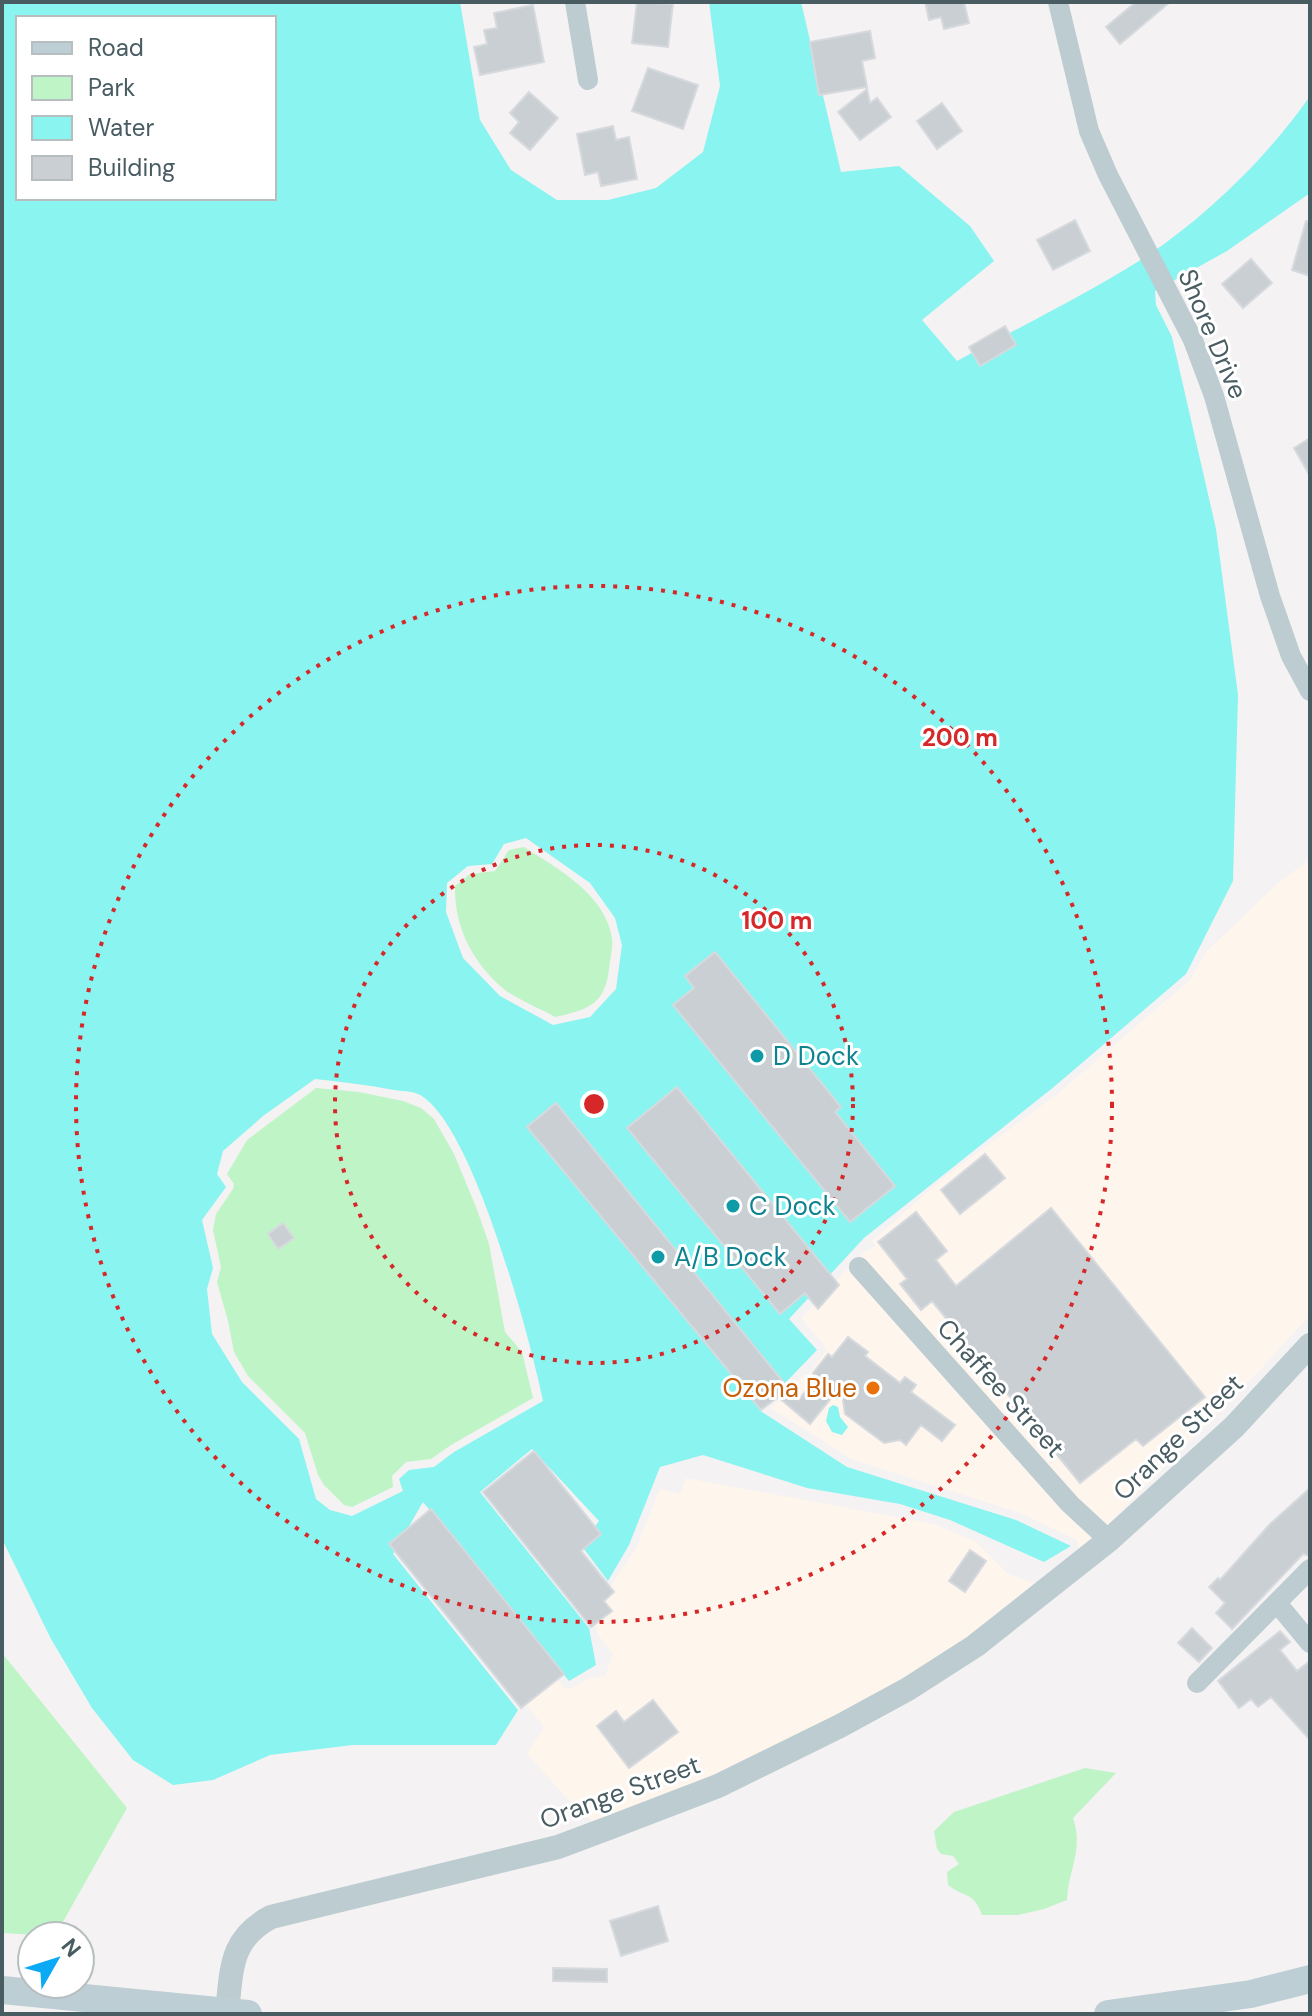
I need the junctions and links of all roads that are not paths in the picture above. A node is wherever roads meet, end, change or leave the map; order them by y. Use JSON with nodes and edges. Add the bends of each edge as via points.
{"nodes":[{"id":1,"x":575,"y":2,"type":"edge"},
{"id":2,"x":1062,"y":4,"type":"edge"},
{"id":3,"x":588,"y":80,"type":"dead end"},
{"id":4,"x":1310,"y":691,"type":"edge"},
{"id":5,"x":859,"y":1267,"type":"dead end"},
{"id":6,"x":1310,"y":1345,"type":"edge"},
{"id":7,"x":1109,"y":1540,"type":"junction"},
{"id":8,"x":1310,"y":1569,"type":"edge"},
{"id":9,"x":1277,"y":1603,"type":"junction"},
{"id":10,"x":1310,"y":1643,"type":"edge"},
{"id":11,"x":1197,"y":1683,"type":"dead end"},
{"id":12,"x":1310,"y":1979,"type":"edge"},
{"id":13,"x":2,"y":1990,"type":"edge"},
{"id":14,"x":234,"y":2013,"type":"edge"},
{"id":15,"x":1108,"y":2014,"type":"edge"}],
"edges":[{"from":1,"to":3,"type":"street"},
{"from":2,"to":4,"type":"street","name":"Shore Drive","via":[[1089,131],[1193,340],[1270,596]]},
{"from":5,"to":7,"type":"street","name":"Chaffee Street","via":[[1070,1504]]},
{"from":6,"to":7,"type":"street","name":"Orange Street","via":[[1234,1427]]},
{"from":7,"to":14,"type":"street","name":"Orange Street","via":[[975,1646],[908,1689],[718,1786],[558,1847],[286,1912],[256,1925],[235,1954]]},
{"from":8,"to":9,"type":"street"},
{"from":9,"to":10,"type":"street"},
{"from":9,"to":11,"type":"street"},
{"from":12,"to":15,"type":"main road","via":[[1251,1994]]},
{"from":13,"to":14,"type":"main road"}]}
